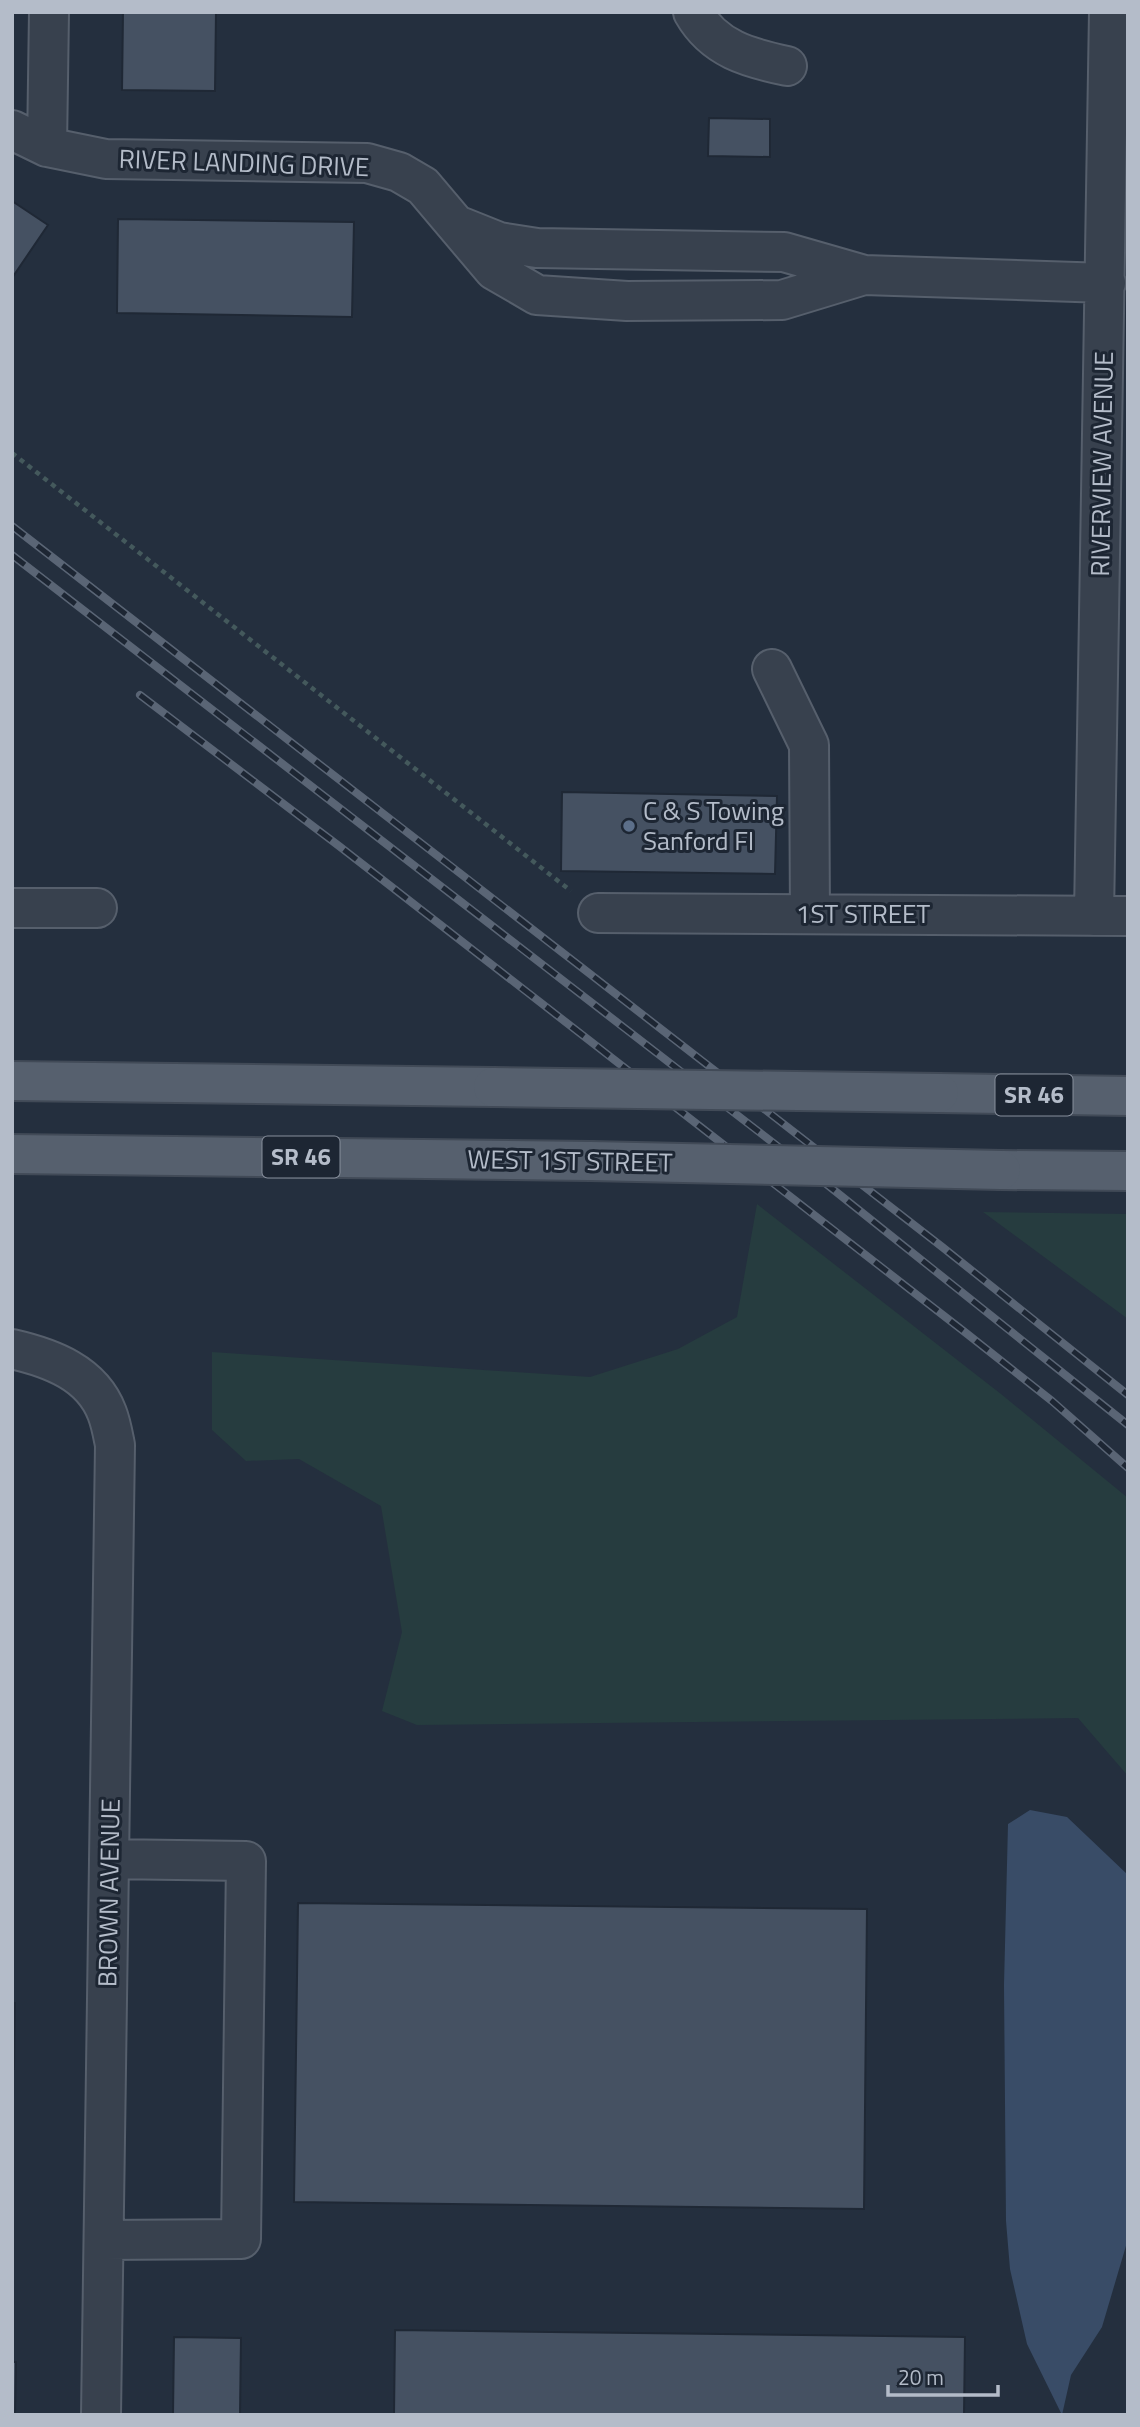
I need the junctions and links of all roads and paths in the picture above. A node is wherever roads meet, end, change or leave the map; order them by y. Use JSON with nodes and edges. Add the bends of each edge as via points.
{"nodes":[{"id":1,"x":50,"y":12,"type":"edge"},
{"id":2,"x":693,"y":12,"type":"edge"},
{"id":3,"x":1109,"y":12,"type":"edge"},
{"id":4,"x":787,"y":66,"type":"dead end"},
{"id":5,"x":12,"y":130,"type":"edge"},
{"id":6,"x":47,"y":147,"type":"junction"},
{"id":7,"x":459,"y":226,"type":"junction"},
{"id":8,"x":627,"y":248,"type":"junction"},
{"id":9,"x":864,"y":275,"type":"junction"},
{"id":10,"x":1106,"y":283,"type":"junction"},
{"id":11,"x":627,"y":301,"type":"junction"},
{"id":12,"x":12,"y":453,"type":"edge"},
{"id":13,"x":772,"y":669,"type":"dead end"},
{"id":14,"x":12,"y":908,"type":"edge"},
{"id":15,"x":97,"y":908,"type":"dead end"},
{"id":16,"x":598,"y":913,"type":"joint"},
{"id":17,"x":810,"y":914,"type":"junction"},
{"id":18,"x":1111,"y":916,"type":"edge"},
{"id":19,"x":12,"y":1081,"type":"edge"},
{"id":20,"x":1128,"y":1096,"type":"edge"},
{"id":21,"x":12,"y":1154,"type":"edge"},
{"id":22,"x":1128,"y":1171,"type":"edge"},
{"id":23,"x":12,"y":1349,"type":"edge"},
{"id":24,"x":109,"y":1860,"type":"junction"},
{"id":25,"x":104,"y":2240,"type":"junction"},
{"id":26,"x":101,"y":2415,"type":"edge"}],
"edges":[{"from":1,"to":6,"type":"street"},
{"from":2,"to":4,"type":"street","via":[[733,51]]},
{"from":3,"to":10,"type":"street","name":"RIVERVIEW AVENUE"},
{"from":5,"to":6,"type":"street","name":"RIVER LANDING DRIVE"},
{"from":6,"to":7,"type":"street","name":"RIVER LANDING DRIVE","via":[[106,159],[367,163],[399,172],[423,186]]},
{"from":7,"to":8,"type":"street","name":"RIVER LANDING DRIVE","via":[[499,242],[537,248]]},
{"from":7,"to":11,"type":"street","name":"RIVER LANDING DRIVE","via":[[494,270],[537,295]]},
{"from":8,"to":9,"type":"street","name":"RIVER LANDING DRIVE","via":[[784,252]]},
{"from":8,"to":11,"type":"street"},
{"from":9,"to":10,"type":"street","name":"RIVER LANDING DRIVE"},
{"from":9,"to":11,"type":"street","name":"RIVER LANDING DRIVE","via":[[782,300]]},
{"from":10,"to":18,"type":"street","name":"RIVERVIEW AVENUE"},
{"from":12,"to":16,"type":"path"},
{"from":13,"to":17,"type":"street","via":[[809,745]]},
{"from":14,"to":15,"type":"street"},
{"from":16,"to":17,"type":"street","name":"1ST STREET"},
{"from":17,"to":18,"type":"street","name":"1ST STREET"},
{"from":19,"to":20,"type":"main road","number":"SR 46","bridge":true},
{"from":21,"to":22,"type":"main road","name":"WEST 1ST STREET","number":"SR 46","bridge":true},
{"from":23,"to":24,"type":"street","name":"BROWN AVENUE","via":[[45,1357],[85,1379],[107,1412],[115,1445]]},
{"from":24,"to":25,"type":"street","name":"BROWN AVENUE"},
{"from":24,"to":25,"type":"street","via":[[246,1861],[241,2239]]},
{"from":25,"to":26,"type":"street","name":"BROWN AVENUE"}]}
